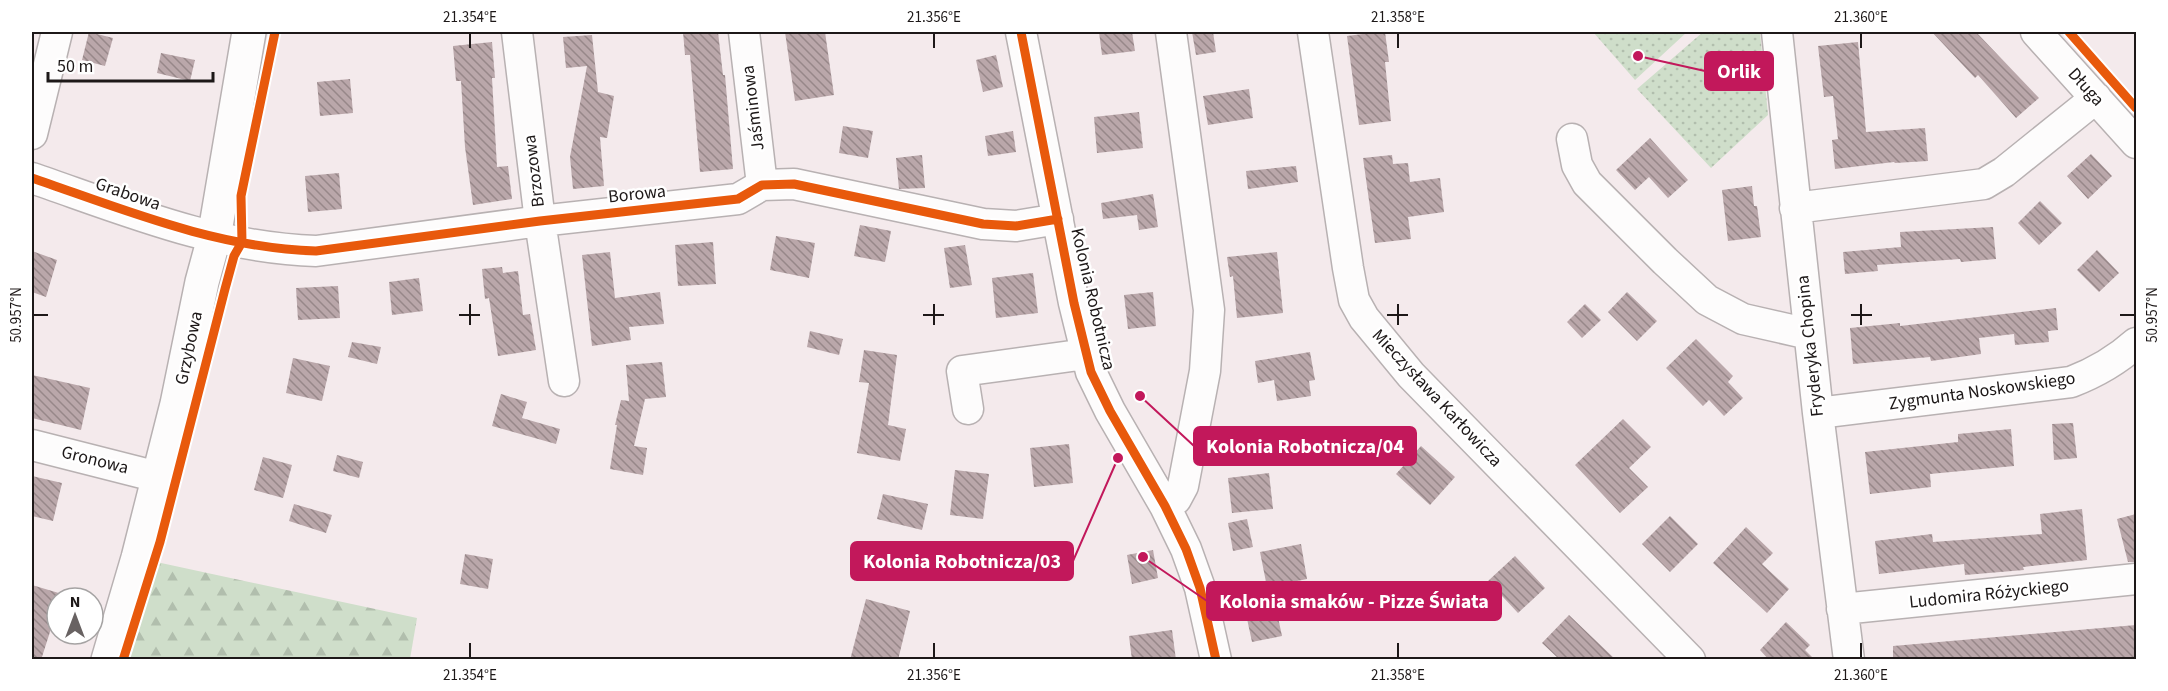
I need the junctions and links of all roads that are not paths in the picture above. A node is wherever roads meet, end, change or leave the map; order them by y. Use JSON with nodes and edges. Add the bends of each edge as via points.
{"nodes":[{"id":1,"x":57,"y":32,"type":"edge"},
{"id":2,"x":249,"y":32,"type":"edge"},
{"id":3,"x":517,"y":32,"type":"edge"},
{"id":4,"x":744,"y":32,"type":"edge"},
{"id":5,"x":1021,"y":32,"type":"edge"},
{"id":6,"x":1171,"y":32,"type":"edge"},
{"id":7,"x":1313,"y":32,"type":"edge"},
{"id":8,"x":1777,"y":32,"type":"edge"},
{"id":9,"x":2036,"y":32,"type":"edge"},
{"id":10,"x":2096,"y":98,"type":"junction"},
{"id":11,"x":32,"y":134,"type":"edge"},
{"id":12,"x":1572,"y":139,"type":"dead end"},
{"id":13,"x":2136,"y":143,"type":"edge"},
{"id":14,"x":32,"y":178,"type":"edge"},
{"id":15,"x":762,"y":185,"type":"junction"},
{"id":16,"x":1795,"y":207,"type":"junction"},
{"id":17,"x":1058,"y":219,"type":"junction"},
{"id":18,"x":540,"y":221,"type":"junction"},
{"id":19,"x":214,"y":238,"type":"junction"},
{"id":20,"x":1809,"y":334,"type":"junction"},
{"id":21,"x":2136,"y":343,"type":"edge"},
{"id":22,"x":1086,"y":354,"type":"junction"},
{"id":23,"x":564,"y":381,"type":"dead end"},
{"id":24,"x":968,"y":409,"type":"dead end"},
{"id":25,"x":1818,"y":413,"type":"junction"},
{"id":26,"x":32,"y":445,"type":"edge"},
{"id":27,"x":158,"y":477,"type":"junction"},
{"id":28,"x":1165,"y":506,"type":"junction"},
{"id":29,"x":2136,"y":579,"type":"edge"},
{"id":30,"x":1842,"y":609,"type":"junction"},
{"id":31,"x":108,"y":660,"type":"edge"},
{"id":32,"x":1216,"y":660,"type":"edge"},
{"id":33,"x":1690,"y":660,"type":"edge"},
{"id":34,"x":1849,"y":660,"type":"edge"}],
"edges":[{"from":1,"to":11,"type":"street"},
{"from":2,"to":19,"type":"main road","name":"Grzybowa"},
{"from":3,"to":18,"type":"street","name":"Brzozowa"},
{"from":4,"to":15,"type":"street","name":"Jaśminowa"},
{"from":5,"to":17,"type":"street","name":"Kolonia Robotnicza"},
{"from":6,"to":28,"type":"street","via":[[1209,310],[1205,370],[1184,486],[1176,499]]},
{"from":7,"to":33,"type":"street","name":"Mieczysława Karłowicza","via":[[1348,268],[1354,300],[1364,318],[1411,375]]},
{"from":8,"to":16,"type":"street","name":"Fryderyka Chopina"},
{"from":9,"to":10,"type":"street","name":"Długa"},
{"from":10,"to":13,"type":"street","name":"Długa"},
{"from":10,"to":16,"type":"street","via":[[1984,184]]},
{"from":12,"to":20,"type":"street","via":[[1577,165],[1587,183],[1707,300],[1743,319]]},
{"from":14,"to":19,"type":"street","name":"Grabowa"},
{"from":15,"to":17,"type":"street","name":"Borowa","via":[[794,184],[984,224],[1016,226]]},
{"from":15,"to":18,"type":"street","name":"Borowa","via":[[738,200]]},
{"from":16,"to":20,"type":"street","name":"Fryderyka Chopina"},
{"from":17,"to":22,"type":"street","name":"Kolonia Robotnicza"},
{"from":18,"to":19,"type":"street","name":"Borowa","via":[[316,251]]},
{"from":18,"to":23,"type":"street","name":"Brzozowa"},
{"from":19,"to":27,"type":"main road","name":"Grzybowa"},
{"from":20,"to":25,"type":"street","name":"Fryderyka Chopina"},
{"from":21,"to":25,"type":"street","name":"Zygmunta Noskowskiego","via":[[2103,369],[2071,382]]},
{"from":22,"to":24,"type":"street","via":[[962,371]]},
{"from":22,"to":28,"type":"street","name":"Kolonia Robotnicza","via":[[1110,411]]},
{"from":25,"to":30,"type":"street","name":"Fryderyka Chopina"},
{"from":26,"to":27,"type":"street","name":"Gronowa"},
{"from":27,"to":31,"type":"main road","name":"Grzybowa"},
{"from":28,"to":32,"type":"street","name":"Kolonia Robotnicza","via":[[1194,570]]},
{"from":29,"to":30,"type":"street","name":"Ludomira Różyckiego"},
{"from":30,"to":34,"type":"street","name":"Fryderyka Chopina"}]}
